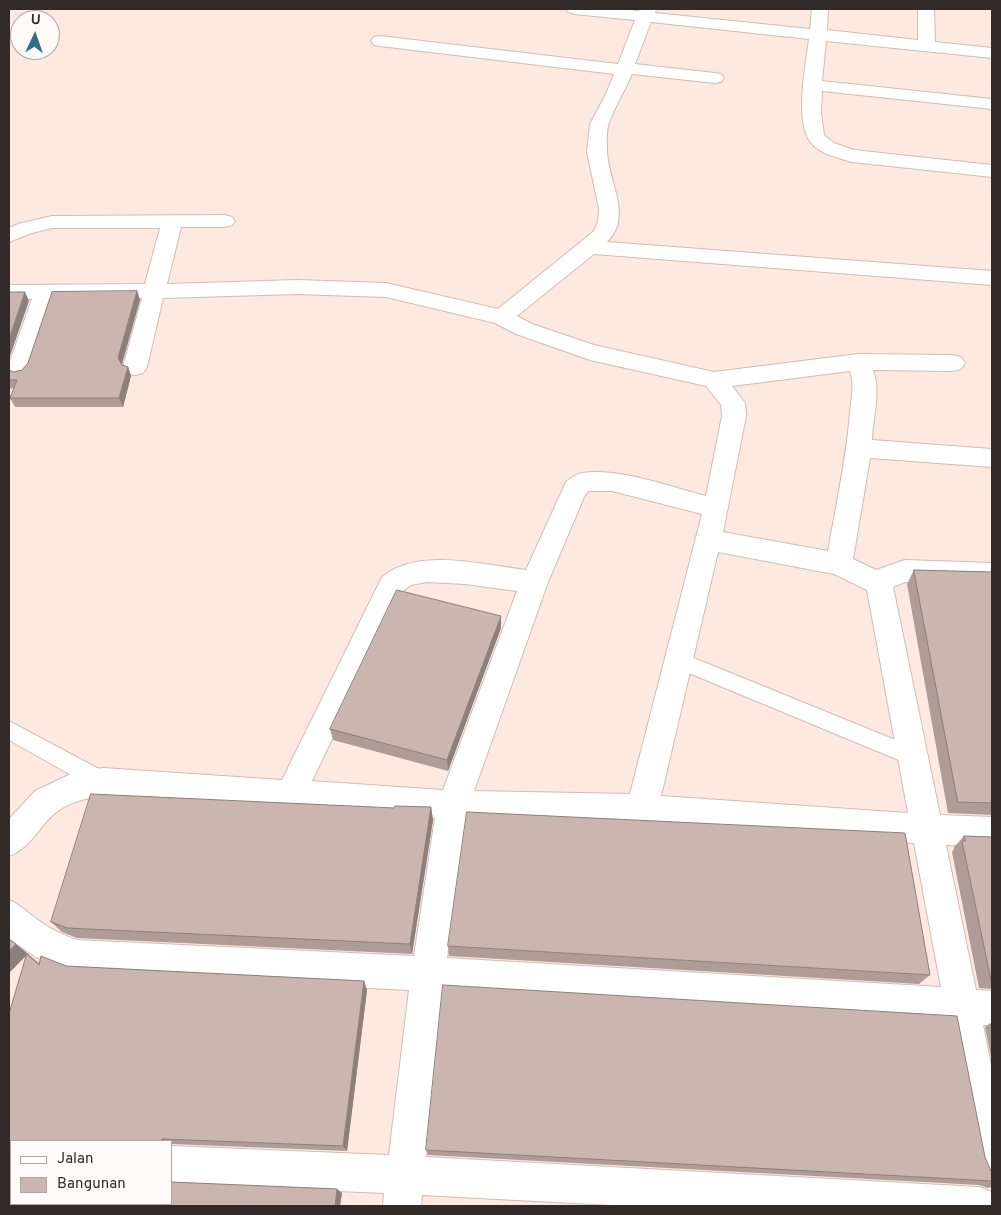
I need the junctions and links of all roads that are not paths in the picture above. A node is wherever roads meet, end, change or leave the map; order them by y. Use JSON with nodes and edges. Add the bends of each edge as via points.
{"nodes":[{"id":1,"x":574,"y":9,"type":"edge"},
{"id":2,"x":820,"y":9,"type":"edge"},
{"id":3,"x":926,"y":9,"type":"edge"},
{"id":4,"x":648,"y":12,"type":"edge"},
{"id":5,"x":818,"y":34,"type":"junction"},
{"id":6,"x":380,"y":41,"type":"dead end"},
{"id":7,"x":928,"y":46,"type":"junction"},
{"id":8,"x":992,"y":53,"type":"edge"},
{"id":9,"x":625,"y":69,"type":"junction"},
{"id":10,"x":715,"y":78,"type":"dead end"},
{"id":11,"x":812,"y":85,"type":"junction"},
{"id":12,"x":992,"y":104,"type":"edge"},
{"id":13,"x":992,"y":171,"type":"edge"},
{"id":14,"x":172,"y":221,"type":"junction"},
{"id":15,"x":225,"y":221,"type":"dead end"},
{"id":16,"x":9,"y":236,"type":"edge"},
{"id":17,"x":589,"y":248,"type":"junction"},
{"id":18,"x":992,"y":278,"type":"edge"},
{"id":19,"x":155,"y":291,"type":"junction"},
{"id":20,"x":9,"y":292,"type":"edge"},
{"id":21,"x":45,"y":292,"type":"junction"},
{"id":22,"x":502,"y":316,"type":"junction"},
{"id":23,"x":858,"y":362,"type":"junction"},
{"id":24,"x":953,"y":363,"type":"dead end"},
{"id":25,"x":135,"y":367,"type":"dead end"},
{"id":26,"x":18,"y":371,"type":"edge"},
{"id":27,"x":714,"y":380,"type":"junction"},
{"id":28,"x":859,"y":448,"type":"junction"},
{"id":29,"x":992,"y":458,"type":"edge"},
{"id":30,"x":716,"y":508,"type":"junction"},
{"id":31,"x":708,"y":540,"type":"junction"},
{"id":32,"x":839,"y":564,"type":"junction"},
{"id":33,"x":992,"y":574,"type":"edge"},
{"id":34,"x":534,"y":582,"type":"junction"},
{"id":35,"x":879,"y":584,"type":"junction"},
{"id":36,"x":679,"y":660,"type":"junction"},
{"id":37,"x":9,"y":730,"type":"edge"},
{"id":38,"x":913,"y":757,"type":"junction"},
{"id":39,"x":103,"y":782,"type":"junction"},
{"id":40,"x":291,"y":793,"type":"junction"},
{"id":41,"x":452,"y":805,"type":"junction"},
{"id":42,"x":642,"y":809,"type":"junction"},
{"id":43,"x":927,"y":829,"type":"junction"},
{"id":44,"x":992,"y":832,"type":"edge"},
{"id":45,"x":9,"y":841,"type":"edge"},
{"id":46,"x":9,"y":916,"type":"edge"},
{"id":47,"x":428,"y":974,"type":"junction"},
{"id":48,"x":978,"y":1007,"type":"edge"},
{"id":49,"x":992,"y":1162,"type":"edge"},
{"id":50,"x":172,"y":1164,"type":"edge"},
{"id":51,"x":403,"y":1191,"type":"edge"},
{"id":52,"x":979,"y":1206,"type":"edge"}],
"edges":[{"from":1,"to":4,"type":"street"},
{"from":2,"to":5,"type":"street"},
{"from":3,"to":7,"type":"street"},
{"from":4,"to":5,"type":"street"},
{"from":4,"to":9,"type":"street"},
{"from":5,"to":7,"type":"street"},
{"from":5,"to":11,"type":"street"},
{"from":6,"to":9,"type":"street"},
{"from":7,"to":8,"type":"street"},
{"from":9,"to":10,"type":"street"},
{"from":9,"to":17,"type":"street","via":[[599,124],[597,152],[610,210],[603,234]]},
{"from":11,"to":12,"type":"street"},
{"from":11,"to":13,"type":"street","via":[[814,135],[832,150],[852,156]]},
{"from":14,"to":15,"type":"street"},
{"from":14,"to":16,"type":"street","via":[[52,222],[25,228]]},
{"from":14,"to":19,"type":"street"},
{"from":17,"to":18,"type":"street"},
{"from":17,"to":22,"type":"street"},
{"from":19,"to":21,"type":"street"},
{"from":19,"to":22,"type":"street","via":[[297,287],[386,290]]},
{"from":19,"to":25,"type":"street"},
{"from":20,"to":21,"type":"street"},
{"from":21,"to":26,"type":"street"},
{"from":22,"to":27,"type":"street","via":[[524,329],[590,352]]},
{"from":23,"to":24,"type":"street"},
{"from":23,"to":27,"type":"street"},
{"from":23,"to":28,"type":"street","via":[[864,378]]},
{"from":27,"to":30,"type":"street","via":[[733,403],[734,416]]},
{"from":28,"to":29,"type":"street"},
{"from":28,"to":32,"type":"street"},
{"from":30,"to":31,"type":"street"},
{"from":30,"to":34,"type":"street","via":[[612,482],[583,482],[575,489]]},
{"from":31,"to":32,"type":"street"},
{"from":31,"to":36,"type":"street"},
{"from":32,"to":35,"type":"street"},
{"from":33,"to":35,"type":"street","via":[[905,571],[888,576]]},
{"from":34,"to":40,"type":"street","via":[[443,571],[402,576],[392,585]]},
{"from":34,"to":41,"type":"street"},
{"from":35,"to":38,"type":"street"},
{"from":36,"to":38,"type":"lane"},
{"from":36,"to":42,"type":"street"},
{"from":37,"to":39,"type":"lane"},
{"from":38,"to":43,"type":"street"},
{"from":39,"to":40,"type":"street"},
{"from":39,"to":45,"type":"street","via":[[75,786],[46,801]]},
{"from":40,"to":41,"type":"street"},
{"from":41,"to":42,"type":"street"},
{"from":41,"to":47,"type":"street"},
{"from":42,"to":43,"type":"street"},
{"from":43,"to":44,"type":"street"},
{"from":43,"to":48,"type":"street"},
{"from":46,"to":47,"type":"street","via":[[16,925],[46,946],[76,957]]},
{"from":47,"to":48,"type":"street"},
{"from":47,"to":51,"type":"street"},
{"from":48,"to":49,"type":"street"},
{"from":50,"to":51,"type":"street"},
{"from":51,"to":52,"type":"street"}]}
